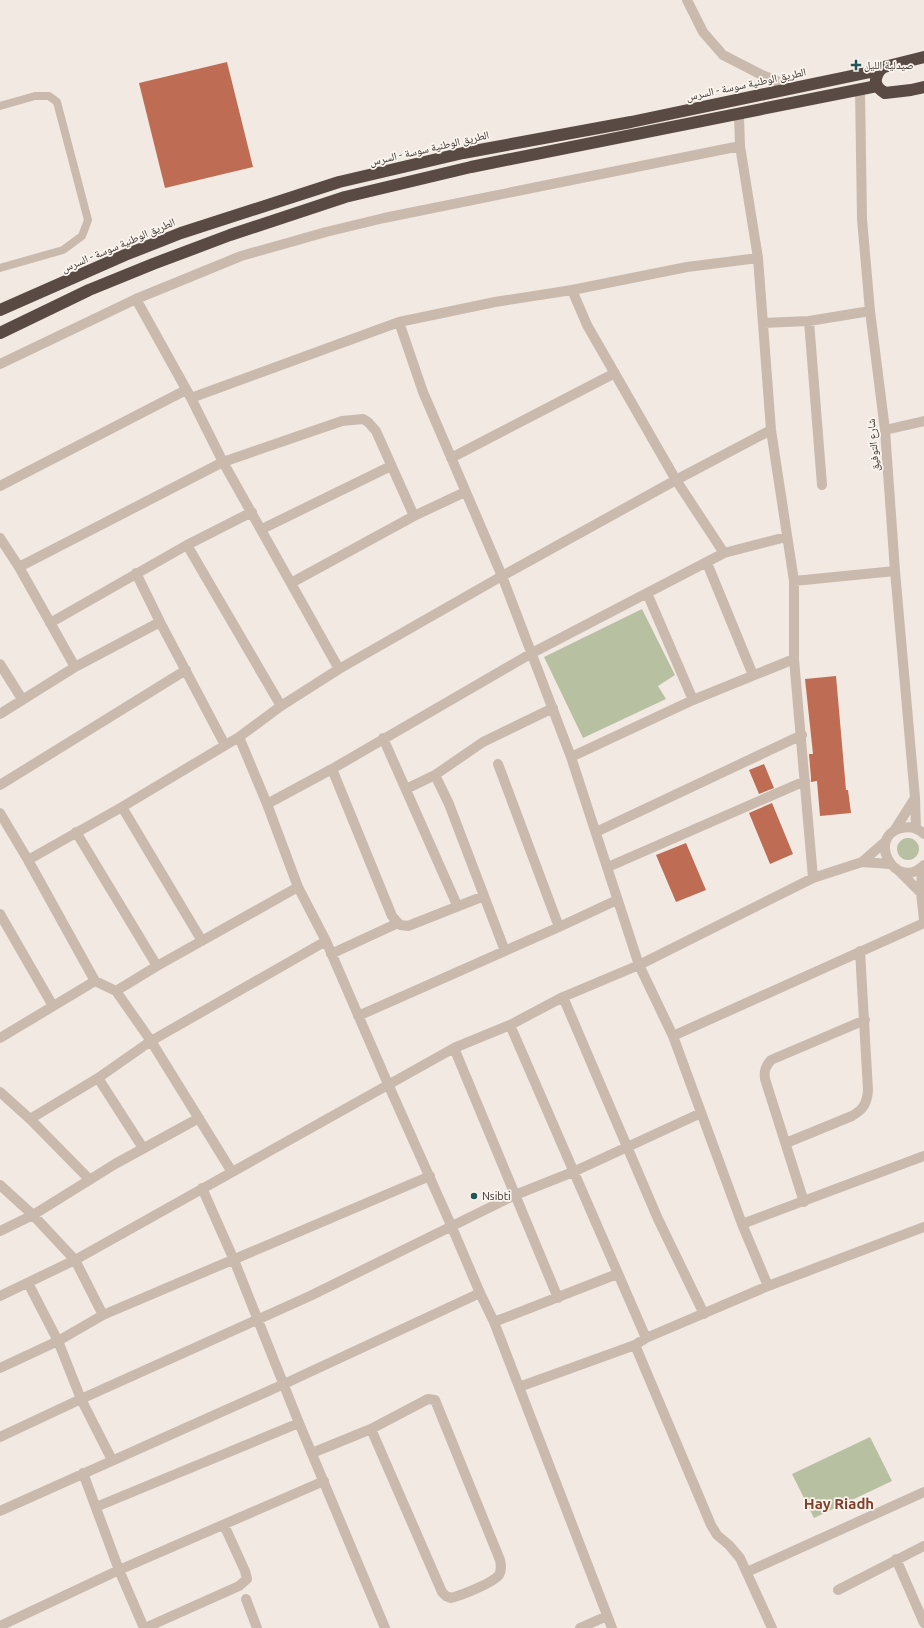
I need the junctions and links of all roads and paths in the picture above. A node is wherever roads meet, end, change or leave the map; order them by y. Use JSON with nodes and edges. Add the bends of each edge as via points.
{"nodes":[{"id":1,"x":687,"y":0,"type":"edge"},
{"id":2,"x":924,"y":57,"type":"edge"},
{"id":3,"x":880,"y":70,"type":"junction"},
{"id":4,"x":877,"y":86,"type":"junction"},
{"id":5,"x":924,"y":86,"type":"edge"},
{"id":6,"x":782,"y":90,"type":"junction"},
{"id":7,"x":860,"y":90,"type":"junction"},
{"id":8,"x":0,"y":106,"type":"edge"},
{"id":9,"x":738,"y":115,"type":"junction"},
{"id":10,"x":740,"y":146,"type":"junction"},
{"id":11,"x":758,"y":258,"type":"junction"},
{"id":12,"x":0,"y":268,"type":"edge"},
{"id":13,"x":572,"y":290,"type":"junction"},
{"id":14,"x":136,"y":299,"type":"junction"},
{"id":15,"x":0,"y":310,"type":"edge"},
{"id":16,"x":870,"y":311,"type":"junction"},
{"id":17,"x":809,"y":320,"type":"junction"},
{"id":18,"x":399,"y":322,"type":"junction"},
{"id":19,"x":763,"y":323,"type":"junction"},
{"id":20,"x":0,"y":332,"type":"edge"},
{"id":21,"x":0,"y":364,"type":"edge"},
{"id":22,"x":615,"y":373,"type":"junction"},
{"id":23,"x":188,"y":394,"type":"junction"},
{"id":24,"x":924,"y":421,"type":"edge"},
{"id":25,"x":771,"y":430,"type":"junction"},
{"id":26,"x":885,"y":430,"type":"junction"},
{"id":27,"x":451,"y":458,"type":"junction"},
{"id":28,"x":223,"y":462,"type":"junction"},
{"id":29,"x":391,"y":466,"type":"junction"},
{"id":30,"x":676,"y":480,"type":"junction"},
{"id":31,"x":822,"y":485,"type":"dead end"},
{"id":32,"x":0,"y":486,"type":"edge"},
{"id":33,"x":465,"y":492,"type":"junction"},
{"id":34,"x":252,"y":512,"type":"junction"},
{"id":35,"x":414,"y":516,"type":"junction"},
{"id":36,"x":262,"y":528,"type":"junction"},
{"id":37,"x":786,"y":537,"type":"junction"},
{"id":38,"x":0,"y":538,"type":"edge"},
{"id":39,"x":187,"y":545,"type":"junction"},
{"id":40,"x":724,"y":553,"type":"junction"},
{"id":41,"x":707,"y":563,"type":"junction"},
{"id":42,"x":19,"y":567,"type":"junction"},
{"id":43,"x":895,"y":571,"type":"junction"},
{"id":44,"x":136,"y":573,"type":"junction"},
{"id":45,"x":502,"y":576,"type":"junction"},
{"id":46,"x":794,"y":582,"type":"junction"},
{"id":47,"x":292,"y":583,"type":"junction"},
{"id":48,"x":646,"y":593,"type":"junction"},
{"id":49,"x":160,"y":622,"type":"junction"},
{"id":50,"x":50,"y":623,"type":"junction"},
{"id":51,"x":532,"y":653,"type":"junction"},
{"id":52,"x":794,"y":659,"type":"junction"},
{"id":53,"x":0,"y":664,"type":"edge"},
{"id":54,"x":75,"y":667,"type":"junction"},
{"id":55,"x":339,"y":669,"type":"junction"},
{"id":56,"x":186,"y":670,"type":"junction"},
{"id":57,"x":753,"y":675,"type":"junction"},
{"id":58,"x":22,"y":699,"type":"junction"},
{"id":59,"x":693,"y":700,"type":"junction"},
{"id":60,"x":281,"y":706,"type":"junction"},
{"id":61,"x":553,"y":708,"type":"junction"},
{"id":62,"x":0,"y":714,"type":"edge"},
{"id":63,"x":802,"y":735,"type":"junction"},
{"id":64,"x":239,"y":737,"type":"junction"},
{"id":65,"x":383,"y":738,"type":"junction"},
{"id":66,"x":225,"y":745,"type":"junction"},
{"id":67,"x":571,"y":758,"type":"junction"},
{"id":68,"x":498,"y":764,"type":"dead end"},
{"id":69,"x":332,"y":769,"type":"junction"},
{"id":70,"x":435,"y":775,"type":"junction"},
{"id":71,"x":805,"y":781,"type":"junction"},
{"id":72,"x":0,"y":785,"type":"edge"},
{"id":73,"x":406,"y":789,"type":"junction"},
{"id":74,"x":915,"y":798,"type":"junction"},
{"id":75,"x":267,"y":804,"type":"junction"},
{"id":76,"x":122,"y":807,"type":"junction"},
{"id":77,"x":0,"y":813,"type":"edge"},
{"id":78,"x":920,"y":831,"type":"edge"},
{"id":79,"x":76,"y":832,"type":"junction"},
{"id":80,"x":596,"y":832,"type":"junction"},
{"id":81,"x":894,"y":832,"type":"junction"},
{"id":82,"x":886,"y":841,"type":"junction"},
{"id":83,"x":28,"y":860,"type":"junction"},
{"id":84,"x":862,"y":862,"type":"junction"},
{"id":85,"x":890,"y":864,"type":"junction"},
{"id":86,"x":923,"y":866,"type":"edge"},
{"id":87,"x":608,"y":868,"type":"junction"},
{"id":88,"x":899,"y":870,"type":"junction"},
{"id":89,"x":813,"y":878,"type":"junction"},
{"id":90,"x":298,"y":887,"type":"junction"},
{"id":91,"x":921,"y":893,"type":"junction"},
{"id":92,"x":484,"y":896,"type":"junction"},
{"id":93,"x":616,"y":900,"type":"junction"},
{"id":94,"x":457,"y":905,"type":"junction"},
{"id":95,"x":0,"y":914,"type":"edge"},
{"id":96,"x":924,"y":922,"type":"edge"},
{"id":97,"x":398,"y":923,"type":"junction"},
{"id":98,"x":559,"y":927,"type":"junction"},
{"id":99,"x":202,"y":941,"type":"junction"},
{"id":100,"x":326,"y":941,"type":"junction"},
{"id":101,"x":860,"y":951,"type":"junction"},
{"id":102,"x":505,"y":952,"type":"junction"},
{"id":103,"x":331,"y":954,"type":"junction"},
{"id":104,"x":639,"y":965,"type":"junction"},
{"id":105,"x":157,"y":966,"type":"junction"},
{"id":106,"x":95,"y":981,"type":"junction"},
{"id":107,"x":116,"y":991,"type":"junction"},
{"id":108,"x":563,"y":997,"type":"junction"},
{"id":109,"x":53,"y":1006,"type":"junction"},
{"id":110,"x":358,"y":1016,"type":"junction"},
{"id":111,"x":865,"y":1020,"type":"junction"},
{"id":112,"x":510,"y":1025,"type":"junction"},
{"id":113,"x":673,"y":1036,"type":"junction"},
{"id":114,"x":0,"y":1037,"type":"edge"},
{"id":115,"x":151,"y":1041,"type":"junction"},
{"id":116,"x":454,"y":1048,"type":"junction"},
{"id":117,"x":98,"y":1078,"type":"junction"},
{"id":118,"x":388,"y":1084,"type":"junction"},
{"id":119,"x":0,"y":1092,"type":"edge"},
{"id":120,"x":702,"y":1113,"type":"junction"},
{"id":121,"x":199,"y":1118,"type":"junction"},
{"id":122,"x":30,"y":1119,"type":"junction"},
{"id":123,"x":786,"y":1143,"type":"junction"},
{"id":124,"x":627,"y":1146,"type":"junction"},
{"id":125,"x":143,"y":1148,"type":"junction"},
{"id":126,"x":924,"y":1156,"type":"edge"},
{"id":127,"x":232,"y":1172,"type":"junction"},
{"id":128,"x":573,"y":1172,"type":"junction"},
{"id":129,"x":430,"y":1176,"type":"junction"},
{"id":130,"x":90,"y":1180,"type":"junction"},
{"id":131,"x":0,"y":1185,"type":"edge"},
{"id":132,"x":202,"y":1188,"type":"junction"},
{"id":133,"x":515,"y":1195,"type":"junction"},
{"id":134,"x":804,"y":1202,"type":"junction"},
{"id":135,"x":33,"y":1215,"type":"junction"},
{"id":136,"x":742,"y":1224,"type":"junction"},
{"id":137,"x":451,"y":1225,"type":"junction"},
{"id":138,"x":924,"y":1227,"type":"edge"},
{"id":139,"x":0,"y":1231,"type":"edge"},
{"id":140,"x":75,"y":1260,"type":"junction"},
{"id":141,"x":234,"y":1260,"type":"junction"},
{"id":142,"x":617,"y":1274,"type":"junction"},
{"id":143,"x":28,"y":1283,"type":"junction"},
{"id":144,"x":768,"y":1286,"type":"junction"},
{"id":145,"x":480,"y":1293,"type":"junction"},
{"id":146,"x":0,"y":1296,"type":"edge"},
{"id":147,"x":558,"y":1298,"type":"junction"},
{"id":148,"x":704,"y":1314,"type":"junction"},
{"id":149,"x":103,"y":1315,"type":"junction"},
{"id":150,"x":259,"y":1320,"type":"junction"},
{"id":151,"x":494,"y":1322,"type":"junction"},
{"id":152,"x":646,"y":1338,"type":"junction"},
{"id":153,"x":58,"y":1341,"type":"junction"},
{"id":154,"x":635,"y":1345,"type":"junction"},
{"id":155,"x":0,"y":1368,"type":"edge"},
{"id":156,"x":284,"y":1384,"type":"junction"},
{"id":157,"x":519,"y":1387,"type":"junction"},
{"id":158,"x":82,"y":1399,"type":"junction"},
{"id":159,"x":299,"y":1423,"type":"junction"},
{"id":160,"x":371,"y":1429,"type":"junction"},
{"id":161,"x":0,"y":1437,"type":"edge"},
{"id":162,"x":312,"y":1453,"type":"junction"},
{"id":163,"x":112,"y":1460,"type":"junction"},
{"id":164,"x":83,"y":1473,"type":"junction"},
{"id":165,"x":324,"y":1481,"type":"junction"},
{"id":166,"x":924,"y":1492,"type":"edge"},
{"id":167,"x":96,"y":1507,"type":"junction"},
{"id":168,"x":0,"y":1511,"type":"edge"},
{"id":169,"x":224,"y":1525,"type":"junction"},
{"id":170,"x":924,"y":1546,"type":"edge"},
{"id":171,"x":896,"y":1559,"type":"junction"},
{"id":172,"x":119,"y":1570,"type":"junction"},
{"id":173,"x":747,"y":1572,"type":"junction"},
{"id":174,"x":838,"y":1590,"type":"dead end"},
{"id":175,"x":246,"y":1599,"type":"dead end"},
{"id":176,"x":607,"y":1616,"type":"junction"},
{"id":177,"x":924,"y":1623,"type":"edge"},
{"id":178,"x":0,"y":1626,"type":"edge"},
{"id":179,"x":145,"y":1628,"type":"edge"},
{"id":180,"x":257,"y":1628,"type":"edge"},
{"id":181,"x":385,"y":1628,"type":"edge"},
{"id":182,"x":580,"y":1628,"type":"edge"},
{"id":183,"x":612,"y":1628,"type":"edge"},
{"id":184,"x":772,"y":1628,"type":"edge"}],
"edges":[{"from":1,"to":6,"type":"street","via":[[702,32],[723,55],[778,81]]},
{"from":2,"to":3,"type":"highway","name":"الطريق الوطنية سوسة - السرس"},
{"from":3,"to":4,"type":"highway","via":[[875,81]]},
{"from":3,"to":6,"type":"highway","name":"الطريق الوطنية سوسة - السرس"},
{"from":4,"to":5,"type":"highway","via":[[885,93]]},
{"from":4,"to":7,"type":"highway"},
{"from":6,"to":15,"type":"highway","name":"الطريق الوطنية سوسة - السرس","via":[[631,122],[463,153],[339,182],[181,233]]},
{"from":7,"to":9,"type":"highway"},
{"from":7,"to":16,"type":"street","name":"شارع التوفيق","via":[[862,219]]},
{"from":8,"to":12,"type":"lane","via":[[35,96],[49,96],[57,102],[88,220],[82,236],[63,250]]},
{"from":9,"to":10,"type":"street"},
{"from":9,"to":20,"type":"highway","via":[[470,167],[345,197],[230,235],[153,264],[89,290]]},
{"from":10,"to":11,"type":"street"},
{"from":10,"to":14,"type":"street","via":[[326,232],[241,256]]},
{"from":11,"to":13,"type":"street","via":[[687,267]]},
{"from":11,"to":19,"type":"street"},
{"from":13,"to":18,"type":"street","via":[[495,302]]},
{"from":13,"to":22,"type":"street","via":[[587,325]]},
{"from":14,"to":21,"type":"street"},
{"from":14,"to":23,"type":"street"},
{"from":16,"to":17,"type":"street"},
{"from":16,"to":26,"type":"street","name":"شارع التوفيق"},
{"from":17,"to":19,"type":"street"},
{"from":17,"to":31,"type":"street"},
{"from":18,"to":23,"type":"street"},
{"from":18,"to":27,"type":"street","via":[[423,392]]},
{"from":19,"to":25,"type":"street"},
{"from":22,"to":27,"type":"street"},
{"from":22,"to":30,"type":"street"},
{"from":23,"to":28,"type":"street"},
{"from":23,"to":32,"type":"street"},
{"from":24,"to":26,"type":"street"},
{"from":25,"to":30,"type":"street"},
{"from":25,"to":37,"type":"street"},
{"from":26,"to":43,"type":"street","name":"شارع التوفيق"},
{"from":27,"to":33,"type":"street"},
{"from":28,"to":29,"type":"street","via":[[342,422],[363,419],[376,431]]},
{"from":28,"to":34,"type":"street"},
{"from":28,"to":42,"type":"street"},
{"from":29,"to":35,"type":"street"},
{"from":29,"to":36,"type":"street"},
{"from":30,"to":40,"type":"street"},
{"from":30,"to":45,"type":"street"},
{"from":33,"to":35,"type":"street"},
{"from":33,"to":45,"type":"street"},
{"from":34,"to":36,"type":"street"},
{"from":34,"to":39,"type":"street"},
{"from":35,"to":47,"type":"street"},
{"from":36,"to":47,"type":"street"},
{"from":37,"to":40,"type":"street"},
{"from":37,"to":46,"type":"street"},
{"from":38,"to":42,"type":"street"},
{"from":39,"to":44,"type":"street"},
{"from":39,"to":60,"type":"street"},
{"from":40,"to":41,"type":"street"},
{"from":41,"to":48,"type":"street"},
{"from":41,"to":57,"type":"street"},
{"from":42,"to":50,"type":"street"},
{"from":43,"to":46,"type":"street"},
{"from":43,"to":74,"type":"street","name":"شارع التوفيق"},
{"from":44,"to":49,"type":"street"},
{"from":44,"to":50,"type":"street"},
{"from":45,"to":51,"type":"street"},
{"from":45,"to":55,"type":"street"},
{"from":46,"to":52,"type":"street"},
{"from":47,"to":55,"type":"street"},
{"from":48,"to":51,"type":"street"},
{"from":48,"to":59,"type":"street"},
{"from":49,"to":54,"type":"street"},
{"from":49,"to":56,"type":"street"},
{"from":50,"to":54,"type":"street"},
{"from":51,"to":61,"type":"street"},
{"from":51,"to":65,"type":"street"},
{"from":52,"to":57,"type":"street"},
{"from":52,"to":63,"type":"street"},
{"from":53,"to":58,"type":"street"},
{"from":54,"to":58,"type":"street"},
{"from":55,"to":60,"type":"street"},
{"from":56,"to":66,"type":"street"},
{"from":56,"to":72,"type":"street"},
{"from":57,"to":59,"type":"street"},
{"from":58,"to":62,"type":"street"},
{"from":59,"to":67,"type":"street"},
{"from":60,"to":64,"type":"street"},
{"from":61,"to":67,"type":"street"},
{"from":61,"to":70,"type":"street","via":[[484,742]]},
{"from":63,"to":71,"type":"street"},
{"from":63,"to":80,"type":"street"},
{"from":64,"to":66,"type":"street"},
{"from":64,"to":75,"type":"street"},
{"from":65,"to":69,"type":"street"},
{"from":65,"to":73,"type":"street"},
{"from":66,"to":76,"type":"street"},
{"from":67,"to":80,"type":"street"},
{"from":68,"to":98,"type":"street"},
{"from":69,"to":75,"type":"street"},
{"from":69,"to":97,"type":"street","via":[[392,916]]},
{"from":70,"to":73,"type":"street"},
{"from":70,"to":92,"type":"street","via":[[449,804]]},
{"from":71,"to":87,"type":"street"},
{"from":71,"to":89,"type":"street"},
{"from":73,"to":94,"type":"street"},
{"from":74,"to":78,"type":"street","name":"شارع التوفيق"},
{"from":74,"to":81,"type":"street"},
{"from":75,"to":90,"type":"street"},
{"from":76,"to":79,"type":"street"},
{"from":76,"to":99,"type":"street"},
{"from":77,"to":83,"type":"street"},
{"from":78,"to":81,"type":"street","via":[[904,827]]},
{"from":79,"to":83,"type":"street"},
{"from":79,"to":105,"type":"street"},
{"from":80,"to":87,"type":"street"},
{"from":81,"to":82,"type":"street"},
{"from":82,"to":84,"type":"street"},
{"from":82,"to":85,"type":"street","via":[[885,853]]},
{"from":83,"to":106,"type":"street"},
{"from":84,"to":85,"type":"street"},
{"from":84,"to":89,"type":"street"},
{"from":85,"to":88,"type":"street"},
{"from":86,"to":88,"type":"street","via":[[911,872]]},
{"from":86,"to":91,"type":"street"},
{"from":87,"to":93,"type":"street"},
{"from":88,"to":91,"type":"street"},
{"from":89,"to":104,"type":"street"},
{"from":90,"to":99,"type":"street"},
{"from":90,"to":100,"type":"street"},
{"from":91,"to":96,"type":"street"},
{"from":92,"to":94,"type":"street"},
{"from":92,"to":102,"type":"street"},
{"from":93,"to":98,"type":"street"},
{"from":93,"to":104,"type":"street"},
{"from":94,"to":97,"type":"street","via":[[408,926]]},
{"from":95,"to":109,"type":"street"},
{"from":96,"to":101,"type":"street"},
{"from":97,"to":103,"type":"street"},
{"from":98,"to":102,"type":"street"},
{"from":99,"to":105,"type":"street"},
{"from":100,"to":103,"type":"street"},
{"from":100,"to":115,"type":"street"},
{"from":101,"to":111,"type":"street"},
{"from":101,"to":113,"type":"street"},
{"from":102,"to":110,"type":"street"},
{"from":103,"to":110,"type":"street"},
{"from":104,"to":108,"type":"street"},
{"from":104,"to":113,"type":"street"},
{"from":105,"to":107,"type":"street"},
{"from":106,"to":107,"type":"street"},
{"from":106,"to":109,"type":"street"},
{"from":107,"to":115,"type":"street"},
{"from":108,"to":112,"type":"street"},
{"from":108,"to":124,"type":"street"},
{"from":109,"to":114,"type":"street"},
{"from":110,"to":118,"type":"street"},
{"from":111,"to":123,"type":"street","via":[[868,1090],[864,1107],[852,1116]]},
{"from":111,"to":123,"type":"street","via":[[771,1060],[767,1064],[765,1079]]},
{"from":112,"to":116,"type":"street"},
{"from":112,"to":128,"type":"street"},
{"from":113,"to":120,"type":"street"},
{"from":115,"to":117,"type":"street"},
{"from":115,"to":121,"type":"street"},
{"from":116,"to":118,"type":"street"},
{"from":116,"to":133,"type":"street"},
{"from":117,"to":122,"type":"street"},
{"from":117,"to":125,"type":"street"},
{"from":118,"to":127,"type":"street"},
{"from":118,"to":129,"type":"street"},
{"from":119,"to":122,"type":"street"},
{"from":120,"to":124,"type":"street"},
{"from":120,"to":136,"type":"street"},
{"from":121,"to":125,"type":"street"},
{"from":121,"to":127,"type":"street"},
{"from":122,"to":130,"type":"street"},
{"from":123,"to":134,"type":"street"},
{"from":124,"to":128,"type":"street"},
{"from":124,"to":148,"type":"street"},
{"from":125,"to":130,"type":"street"},
{"from":126,"to":134,"type":"street"},
{"from":127,"to":132,"type":"street"},
{"from":128,"to":133,"type":"street"},
{"from":128,"to":142,"type":"street"},
{"from":129,"to":137,"type":"street"},
{"from":129,"to":141,"type":"street"},
{"from":130,"to":135,"type":"street"},
{"from":131,"to":135,"type":"street"},
{"from":132,"to":140,"type":"street"},
{"from":132,"to":141,"type":"street"},
{"from":133,"to":137,"type":"street"},
{"from":133,"to":147,"type":"street"},
{"from":134,"to":136,"type":"street"},
{"from":135,"to":139,"type":"street"},
{"from":135,"to":140,"type":"street"},
{"from":136,"to":144,"type":"street"},
{"from":137,"to":145,"type":"street"},
{"from":137,"to":150,"type":"street"},
{"from":138,"to":144,"type":"street"},
{"from":140,"to":143,"type":"street"},
{"from":140,"to":149,"type":"street"},
{"from":141,"to":149,"type":"street"},
{"from":141,"to":150,"type":"street"},
{"from":142,"to":147,"type":"street"},
{"from":142,"to":152,"type":"street"},
{"from":143,"to":146,"type":"street"},
{"from":143,"to":153,"type":"street"},
{"from":144,"to":148,"type":"street"},
{"from":145,"to":151,"type":"street"},
{"from":145,"to":156,"type":"street"},
{"from":147,"to":151,"type":"street"},
{"from":148,"to":152,"type":"street"},
{"from":149,"to":153,"type":"street"},
{"from":150,"to":156,"type":"street"},
{"from":150,"to":158,"type":"street"},
{"from":151,"to":157,"type":"street"},
{"from":152,"to":154,"type":"street"},
{"from":153,"to":155,"type":"street"},
{"from":153,"to":158,"type":"street"},
{"from":154,"to":157,"type":"street"},
{"from":154,"to":173,"type":"street","via":[[711,1525],[717,1535],[736,1553]]},
{"from":156,"to":159,"type":"street"},
{"from":156,"to":163,"type":"street"},
{"from":157,"to":176,"type":"street"},
{"from":158,"to":161,"type":"street"},
{"from":158,"to":163,"type":"street"},
{"from":159,"to":162,"type":"street"},
{"from":159,"to":167,"type":"street"},
{"from":160,"to":160,"type":"street","via":[[428,1399],[435,1400],[500,1560],[501,1571],[493,1581],[455,1597],[448,1597],[442,1592]]},
{"from":160,"to":162,"type":"street"},
{"from":162,"to":165,"type":"street"},
{"from":163,"to":164,"type":"street"},
{"from":164,"to":167,"type":"street"},
{"from":164,"to":168,"type":"street"},
{"from":165,"to":169,"type":"street"},
{"from":165,"to":181,"type":"street"},
{"from":166,"to":173,"type":"street"},
{"from":167,"to":172,"type":"street"},
{"from":169,"to":172,"type":"street"},
{"from":169,"to":179,"type":"street","via":[[245,1571],[245,1582]]},
{"from":170,"to":171,"type":"street"},
{"from":171,"to":174,"type":"street"},
{"from":171,"to":177,"type":"street"},
{"from":172,"to":178,"type":"street"},
{"from":172,"to":179,"type":"street"},
{"from":173,"to":184,"type":"street"},
{"from":175,"to":180,"type":"street"},
{"from":176,"to":182,"type":"street"},
{"from":176,"to":183,"type":"street"}]}
